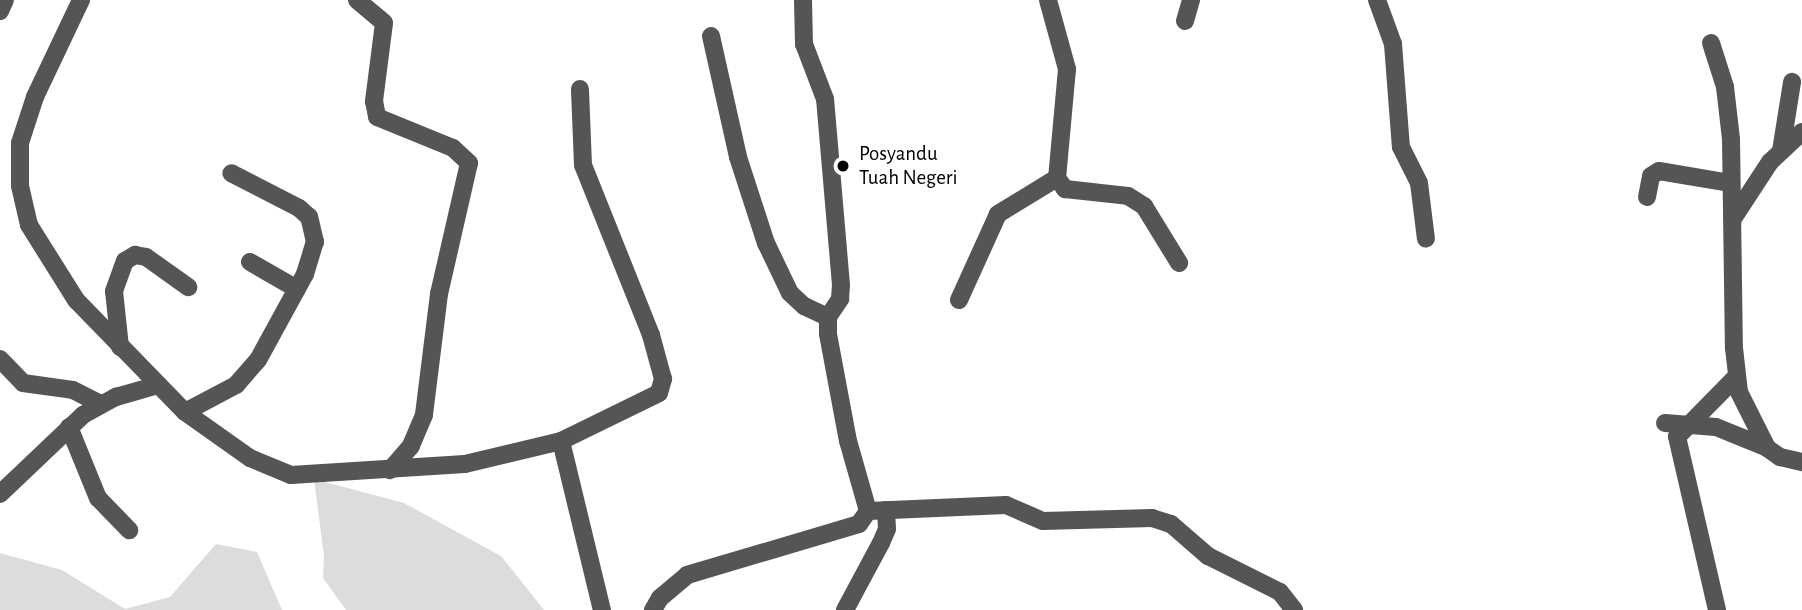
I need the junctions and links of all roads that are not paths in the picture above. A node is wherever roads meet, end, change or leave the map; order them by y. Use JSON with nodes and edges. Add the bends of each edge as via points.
{"nodes":[{"id":1,"x":5,"y":0,"type":"edge"},
{"id":2,"x":81,"y":0,"type":"edge"},
{"id":3,"x":357,"y":0,"type":"edge"},
{"id":4,"x":803,"y":0,"type":"edge"},
{"id":5,"x":1048,"y":0,"type":"edge"},
{"id":6,"x":1191,"y":0,"type":"edge"},
{"id":7,"x":1381,"y":2,"type":"edge"},
{"id":8,"x":0,"y":11,"type":"edge"},
{"id":9,"x":1185,"y":21,"type":"dead end"},
{"id":10,"x":711,"y":36,"type":"dead end"},
{"id":11,"x":1711,"y":43,"type":"dead end"},
{"id":12,"x":1792,"y":82,"type":"dead end"},
{"id":13,"x":580,"y":89,"type":"dead end"},
{"id":14,"x":1802,"y":132,"type":"edge"},
{"id":15,"x":1781,"y":151,"type":"junction"},
{"id":16,"x":232,"y":173,"type":"dead end"},
{"id":17,"x":1057,"y":178,"type":"junction"},
{"id":18,"x":1731,"y":183,"type":"junction"},
{"id":19,"x":1647,"y":197,"type":"dead end"},
{"id":20,"x":1734,"y":217,"type":"junction"},
{"id":21,"x":1426,"y":239,"type":"dead end"},
{"id":22,"x":250,"y":262,"type":"dead end"},
{"id":23,"x":1179,"y":263,"type":"dead end"},
{"id":24,"x":188,"y":288,"type":"dead end"},
{"id":25,"x":297,"y":289,"type":"junction"},
{"id":26,"x":959,"y":300,"type":"dead end"},
{"id":27,"x":828,"y":317,"type":"junction"},
{"id":28,"x":120,"y":347,"type":"junction"},
{"id":29,"x":0,"y":359,"type":"edge"},
{"id":30,"x":1736,"y":377,"type":"junction"},
{"id":31,"x":158,"y":385,"type":"junction"},
{"id":32,"x":100,"y":404,"type":"junction"},
{"id":33,"x":185,"y":412,"type":"junction"},
{"id":34,"x":1665,"y":423,"type":"dead end"},
{"id":35,"x":1688,"y":424,"type":"junction"},
{"id":36,"x":69,"y":427,"type":"junction"},
{"id":37,"x":561,"y":441,"type":"junction"},
{"id":38,"x":1766,"y":448,"type":"junction"},
{"id":39,"x":1802,"y":462,"type":"edge"},
{"id":40,"x":390,"y":470,"type":"junction"},
{"id":41,"x":0,"y":494,"type":"edge"},
{"id":42,"x":877,"y":511,"type":"junction"},
{"id":43,"x":129,"y":530,"type":"dead end"},
{"id":44,"x":602,"y":610,"type":"edge"},
{"id":45,"x":653,"y":610,"type":"edge"},
{"id":46,"x":845,"y":610,"type":"edge"},
{"id":47,"x":1294,"y":610,"type":"edge"},
{"id":48,"x":1717,"y":610,"type":"edge"}],
"edges":[{"from":1,"to":8,"type":"street"},
{"from":2,"to":28,"type":"street","via":[[26,118],[18,161],[20,186],[29,225],[58,277]]},
{"from":3,"to":40,"type":"street","via":[[384,23],[374,101],[377,117],[453,148],[469,163],[439,294],[424,415],[411,446]]},
{"from":4,"to":27,"type":"street","via":[[804,44],[825,99],[841,285],[840,299]]},
{"from":5,"to":17,"type":"street","via":[[1067,69]]},
{"from":6,"to":9,"type":"street"},
{"from":7,"to":21,"type":"street","via":[[1393,44],[1401,147],[1419,183]]},
{"from":10,"to":27,"type":"street","via":[[738,157],[766,243],[790,293]]},
{"from":11,"to":18,"type":"street","via":[[1727,100]]},
{"from":12,"to":15,"type":"street"},
{"from":13,"to":37,"type":"street","via":[[580,137],[591,192],[640,307],[663,383],[652,399]]},
{"from":14,"to":15,"type":"street"},
{"from":15,"to":20,"type":"street"},
{"from":16,"to":25,"type":"street","via":[[289,200],[309,217],[315,242]]},
{"from":17,"to":23,"type":"street","via":[[1065,189],[1128,196],[1144,206]]},
{"from":17,"to":26,"type":"street","via":[[998,214]]},
{"from":18,"to":19,"type":"street","via":[[1659,171],[1650,178]]},
{"from":18,"to":20,"type":"street"},
{"from":20,"to":30,"type":"street"},
{"from":22,"to":25,"type":"street"},
{"from":24,"to":28,"type":"street","via":[[146,257],[135,255],[125,261],[114,291]]},
{"from":25,"to":33,"type":"street","via":[[247,374],[221,396]]},
{"from":27,"to":42,"type":"street","via":[[848,441]]},
{"from":28,"to":31,"type":"street"},
{"from":29,"to":32,"type":"street","via":[[23,383],[73,390]]},
{"from":30,"to":35,"type":"street"},
{"from":30,"to":38,"type":"street"},
{"from":31,"to":32,"type":"street"},
{"from":31,"to":33,"type":"street"},
{"from":32,"to":36,"type":"street"},
{"from":33,"to":40,"type":"street","via":[[250,458],[282,473],[306,476]]},
{"from":34,"to":35,"type":"street"},
{"from":35,"to":38,"type":"street","via":[[1732,431]]},
{"from":35,"to":48,"type":"street","via":[[1677,437]]},
{"from":36,"to":41,"type":"street"},
{"from":36,"to":43,"type":"street","via":[[99,498]]},
{"from":37,"to":40,"type":"street","via":[[465,464]]},
{"from":37,"to":44,"type":"street"},
{"from":38,"to":39,"type":"street"},
{"from":42,"to":45,"type":"street","via":[[859,524],[687,575]]},
{"from":42,"to":46,"type":"street","via":[[887,529]]},
{"from":42,"to":47,"type":"street","via":[[1006,505],[1043,521],[1153,518],[1171,524],[1223,565],[1280,592]]}]}
